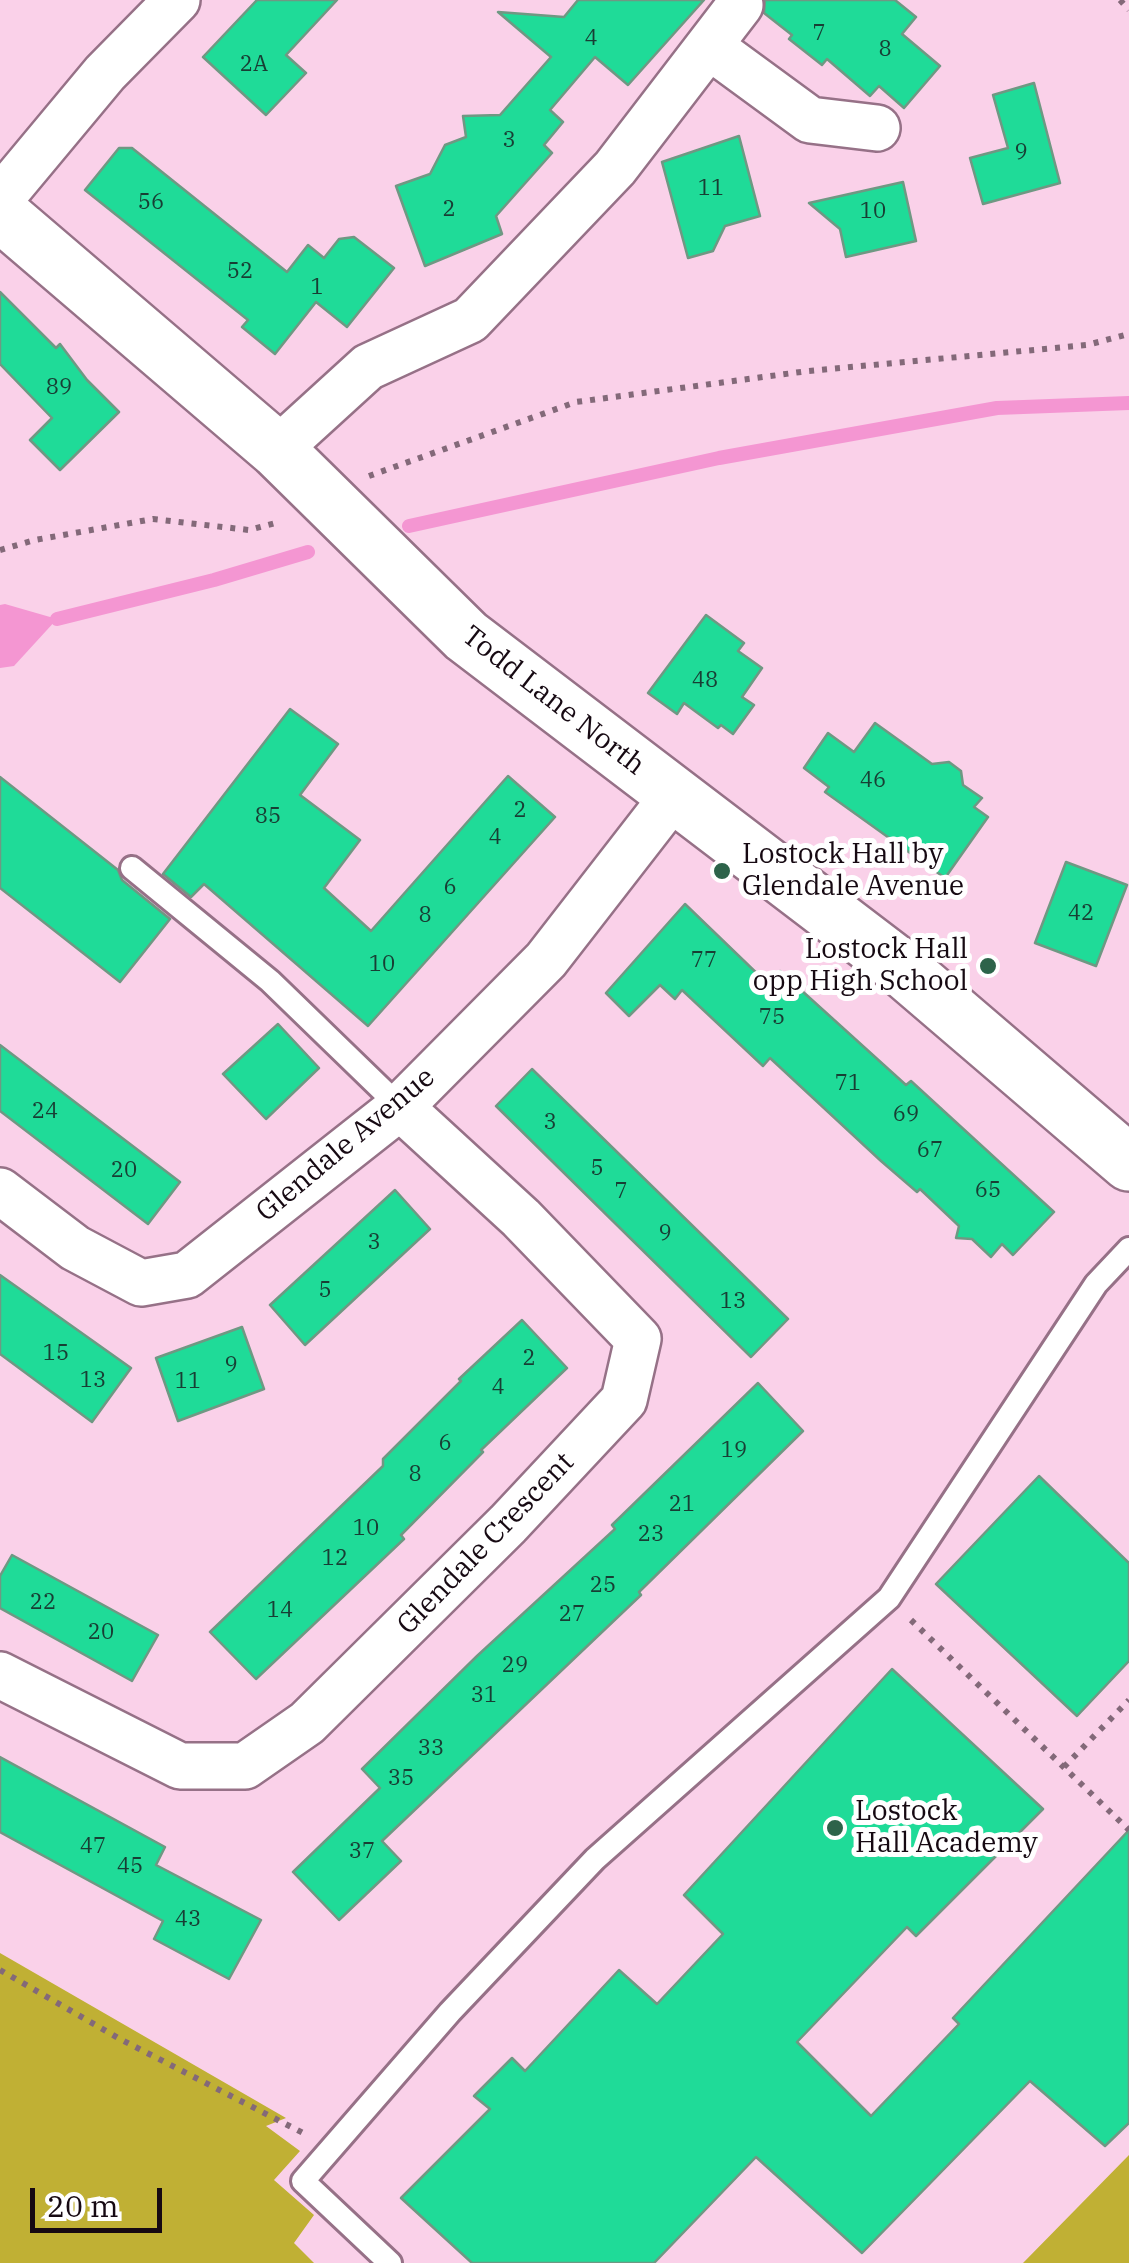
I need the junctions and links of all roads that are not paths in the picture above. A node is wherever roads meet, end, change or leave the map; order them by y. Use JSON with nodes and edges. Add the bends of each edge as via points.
{"nodes":[{"id":1,"x":177,"y":0,"type":"edge"},
{"id":2,"x":740,"y":5,"type":"dead end"},
{"id":3,"x":710,"y":46,"type":"junction"},
{"id":4,"x":878,"y":128,"type":"dead end"},
{"id":5,"x":0,"y":199,"type":"edge"},
{"id":6,"x":0,"y":214,"type":"edge"},
{"id":7,"x":277,"y":450,"type":"junction"},
{"id":8,"x":674,"y":795,"type":"junction"},
{"id":9,"x":132,"y":868,"type":"dead end"},
{"id":10,"x":400,"y":1108,"type":"junction"},
{"id":11,"x":1129,"y":1163,"type":"edge"},
{"id":12,"x":0,"y":1191,"type":"edge"},
{"id":13,"x":1129,"y":1248,"type":"edge"},
{"id":14,"x":0,"y":1675,"type":"edge"},
{"id":15,"x":390,"y":2263,"type":"edge"}],
"edges":[{"from":1,"to":5,"type":"street","via":[[105,72]]},
{"from":2,"to":3,"type":"street"},
{"from":3,"to":4,"type":"street","via":[[810,120]]},
{"from":3,"to":7,"type":"street","via":[[615,168],[470,320],[368,367]]},
{"from":6,"to":7,"type":"street","name":"Todd Lane North"},
{"from":7,"to":8,"type":"street","name":"Todd Lane North","via":[[466,636]]},
{"from":8,"to":10,"type":"street","name":"Glendale Avenue","via":[[546,960]]},
{"from":8,"to":11,"type":"street","name":"Todd Lane North","via":[[900,966]]},
{"from":9,"to":10,"type":"lane","via":[[270,981]]},
{"from":10,"to":12,"type":"street","name":"Glendale Avenue","via":[[186,1276],[141,1283],[75,1248]]},
{"from":10,"to":14,"type":"street","name":"Glendale Crescent","via":[[521,1218],[638,1340],[624,1400],[307,1723],[245,1766],[180,1766]]},
{"from":13,"to":15,"type":"lane","via":[[1096,1284],[889,1598],[595,1859],[303,2181]]}]}
